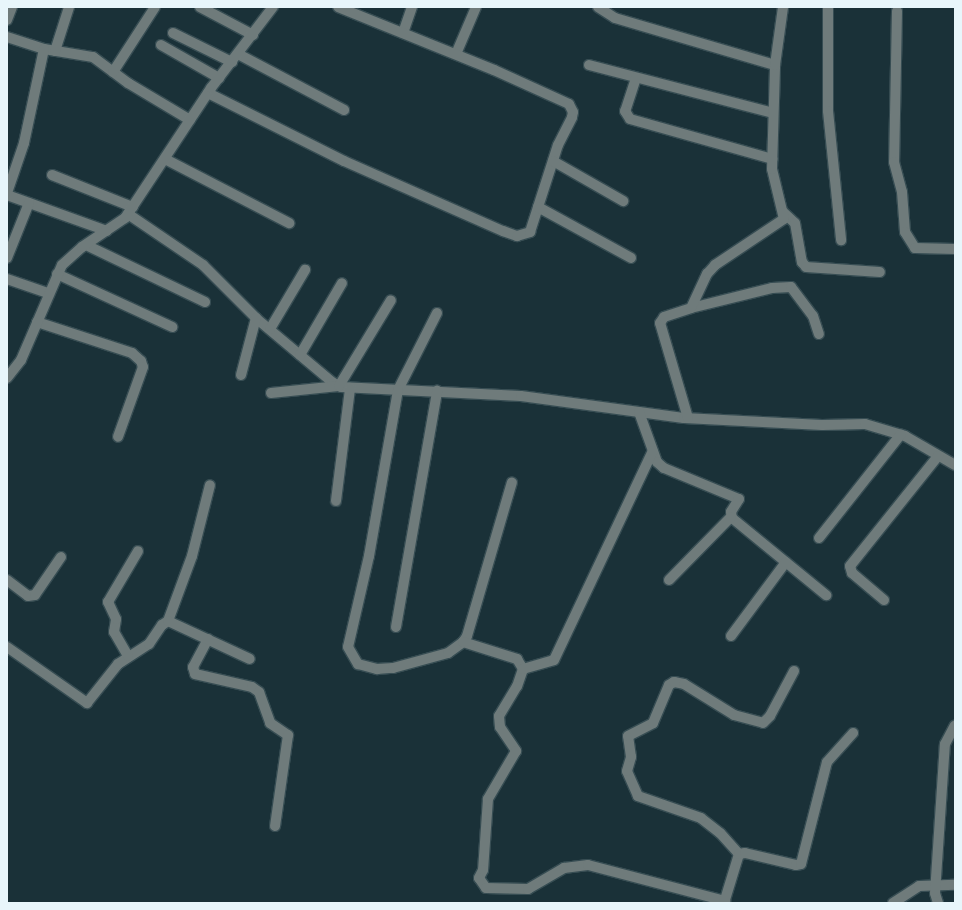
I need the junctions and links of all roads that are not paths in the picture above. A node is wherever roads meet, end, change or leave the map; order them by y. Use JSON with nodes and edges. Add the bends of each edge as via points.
{"nodes":[{"id":1,"x":12,"y":7,"type":"edge"},
{"id":2,"x":69,"y":7,"type":"edge"},
{"id":3,"x":155,"y":7,"type":"edge"},
{"id":4,"x":200,"y":7,"type":"edge"},
{"id":5,"x":273,"y":7,"type":"edge"},
{"id":6,"x":338,"y":7,"type":"edge"},
{"id":7,"x":412,"y":7,"type":"edge"},
{"id":8,"x":476,"y":7,"type":"edge"},
{"id":9,"x":598,"y":7,"type":"edge"},
{"id":10,"x":782,"y":7,"type":"edge"},
{"id":11,"x":828,"y":7,"type":"edge"},
{"id":12,"x":897,"y":11,"type":"dead end"},
{"id":13,"x":7,"y":20,"type":"edge"},
{"id":14,"x":173,"y":33,"type":"dead end"},
{"id":15,"x":403,"y":33,"type":"junction"},
{"id":16,"x":253,"y":35,"type":"junction"},
{"id":17,"x":7,"y":37,"type":"edge"},
{"id":18,"x":161,"y":45,"type":"dead end"},
{"id":19,"x":44,"y":49,"type":"junction"},
{"id":20,"x":55,"y":51,"type":"junction"},
{"id":21,"x":238,"y":54,"type":"junction"},
{"id":22,"x":456,"y":54,"type":"junction"},
{"id":23,"x":232,"y":62,"type":"junction"},
{"id":24,"x":775,"y":64,"type":"junction"},
{"id":25,"x":589,"y":65,"type":"dead end"},
{"id":26,"x":113,"y":72,"type":"junction"},
{"id":27,"x":219,"y":78,"type":"junction"},
{"id":28,"x":636,"y":78,"type":"junction"},
{"id":29,"x":208,"y":92,"type":"junction"},
{"id":30,"x":344,"y":110,"type":"dead end"},
{"id":31,"x":773,"y":113,"type":"junction"},
{"id":32,"x":190,"y":120,"type":"junction"},
{"id":33,"x":165,"y":159,"type":"junction"},
{"id":34,"x":772,"y":160,"type":"junction"},
{"id":35,"x":553,"y":161,"type":"junction"},
{"id":36,"x":52,"y":175,"type":"dead end"},
{"id":37,"x":7,"y":194,"type":"edge"},
{"id":38,"x":623,"y":201,"type":"dead end"},
{"id":39,"x":29,"y":203,"type":"junction"},
{"id":40,"x":538,"y":207,"type":"junction"},
{"id":41,"x":131,"y":210,"type":"junction"},
{"id":42,"x":783,"y":212,"type":"junction"},
{"id":43,"x":289,"y":223,"type":"dead end"},
{"id":44,"x":107,"y":231,"type":"junction"},
{"id":45,"x":841,"y":240,"type":"dead end"},
{"id":46,"x":86,"y":245,"type":"junction"},
{"id":47,"x":955,"y":249,"type":"edge"},
{"id":48,"x":7,"y":258,"type":"edge"},
{"id":49,"x":631,"y":258,"type":"dead end"},
{"id":50,"x":305,"y":270,"type":"dead end"},
{"id":51,"x":880,"y":272,"type":"dead end"},
{"id":52,"x":57,"y":274,"type":"junction"},
{"id":53,"x":7,"y":279,"type":"edge"},
{"id":54,"x":342,"y":284,"type":"dead end"},
{"id":55,"x":48,"y":294,"type":"junction"},
{"id":56,"x":391,"y":300,"type":"dead end"},
{"id":57,"x":205,"y":302,"type":"dead end"},
{"id":58,"x":691,"y":308,"type":"junction"},
{"id":59,"x":437,"y":313,"type":"dead end"},
{"id":60,"x":256,"y":318,"type":"junction"},
{"id":61,"x":37,"y":322,"type":"junction"},
{"id":62,"x":172,"y":327,"type":"dead end"},
{"id":63,"x":270,"y":329,"type":"junction"},
{"id":64,"x":819,"y":334,"type":"dead end"},
{"id":65,"x":300,"y":355,"type":"junction"},
{"id":66,"x":242,"y":375,"type":"dead end"},
{"id":67,"x":7,"y":378,"type":"edge"},
{"id":68,"x":340,"y":386,"type":"junction"},
{"id":69,"x":350,"y":388,"type":"junction"},
{"id":70,"x":398,"y":390,"type":"junction"},
{"id":71,"x":437,"y":391,"type":"junction"},
{"id":72,"x":271,"y":393,"type":"dead end"},
{"id":73,"x":639,"y":412,"type":"junction"},
{"id":74,"x":688,"y":418,"type":"junction"},
{"id":75,"x":901,"y":434,"type":"junction"},
{"id":76,"x":118,"y":437,"type":"dead end"},
{"id":77,"x":653,"y":451,"type":"junction"},
{"id":78,"x":938,"y":456,"type":"junction"},
{"id":79,"x":955,"y":465,"type":"edge"},
{"id":80,"x":512,"y":482,"type":"dead end"},
{"id":81,"x":210,"y":485,"type":"dead end"},
{"id":82,"x":336,"y":501,"type":"dead end"},
{"id":83,"x":731,"y":517,"type":"junction"},
{"id":84,"x":819,"y":538,"type":"dead end"},
{"id":85,"x":138,"y":552,"type":"dead end"},
{"id":86,"x":61,"y":557,"type":"dead end"},
{"id":87,"x":786,"y":562,"type":"junction"},
{"id":88,"x":7,"y":580,"type":"edge"},
{"id":89,"x":669,"y":580,"type":"dead end"},
{"id":90,"x":826,"y":595,"type":"dead end"},
{"id":91,"x":884,"y":600,"type":"dead end"},
{"id":92,"x":168,"y":622,"type":"junction"},
{"id":93,"x":396,"y":627,"type":"dead end"},
{"id":94,"x":731,"y":636,"type":"dead end"},
{"id":95,"x":208,"y":639,"type":"junction"},
{"id":96,"x":463,"y":642,"type":"junction"},
{"id":97,"x":7,"y":647,"type":"edge"},
{"id":98,"x":128,"y":656,"type":"junction"},
{"id":99,"x":250,"y":659,"type":"dead end"},
{"id":100,"x":522,"y":669,"type":"junction"},
{"id":101,"x":794,"y":671,"type":"dead end"},
{"id":102,"x":955,"y":725,"type":"edge"},
{"id":103,"x":853,"y":733,"type":"dead end"},
{"id":104,"x":275,"y":826,"type":"dead end"},
{"id":105,"x":739,"y":854,"type":"junction"},
{"id":106,"x":936,"y":885,"type":"junction"},
{"id":107,"x":955,"y":885,"type":"edge"},
{"id":108,"x":725,"y":902,"type":"edge"},
{"id":109,"x":937,"y":902,"type":"edge"},
{"id":110,"x":893,"y":903,"type":"edge"}],
"edges":[{"from":1,"to":13,"type":"street"},
{"from":2,"to":20,"type":"street"},
{"from":3,"to":26,"type":"street"},
{"from":4,"to":16,"type":"street"},
{"from":5,"to":16,"type":"street"},
{"from":6,"to":15,"type":"street"},
{"from":7,"to":15,"type":"street"},
{"from":8,"to":22,"type":"street"},
{"from":9,"to":24,"type":"street","via":[[615,18]]},
{"from":10,"to":24,"type":"street"},
{"from":11,"to":45,"type":"street","via":[[828,111]]},
{"from":12,"to":47,"type":"street","via":[[894,162],[902,192],[905,232],[915,248]]},
{"from":14,"to":23,"type":"street"},
{"from":15,"to":22,"type":"street"},
{"from":16,"to":21,"type":"street"},
{"from":17,"to":19,"type":"street"},
{"from":18,"to":27,"type":"street"},
{"from":19,"to":20,"type":"street"},
{"from":19,"to":37,"type":"street","via":[[24,143]]},
{"from":20,"to":26,"type":"street","via":[[93,57]]},
{"from":21,"to":23,"type":"street"},
{"from":21,"to":30,"type":"street"},
{"from":22,"to":35,"type":"street","via":[[569,104],[573,112],[572,117]]},
{"from":23,"to":27,"type":"street"},
{"from":24,"to":31,"type":"street"},
{"from":25,"to":28,"type":"street"},
{"from":26,"to":32,"type":"street"},
{"from":27,"to":29,"type":"street"},
{"from":28,"to":31,"type":"street"},
{"from":28,"to":34,"type":"street","via":[[625,111],[630,119]]},
{"from":29,"to":32,"type":"street"},
{"from":29,"to":40,"type":"street","via":[[344,161],[512,235],[524,236],[530,232]]},
{"from":31,"to":34,"type":"street"},
{"from":32,"to":33,"type":"street"},
{"from":33,"to":41,"type":"street"},
{"from":33,"to":43,"type":"street"},
{"from":34,"to":42,"type":"street","via":[[775,190]]},
{"from":35,"to":38,"type":"street"},
{"from":35,"to":40,"type":"street"},
{"from":36,"to":41,"type":"street"},
{"from":37,"to":39,"type":"street"},
{"from":39,"to":44,"type":"street"},
{"from":39,"to":48,"type":"street"},
{"from":40,"to":49,"type":"street"},
{"from":41,"to":44,"type":"street"},
{"from":41,"to":60,"type":"street","via":[[203,264]]},
{"from":42,"to":51,"type":"street","via":[[795,223],[802,262],[806,267]]},
{"from":42,"to":58,"type":"street","via":[[781,222],[711,269]]},
{"from":44,"to":46,"type":"street"},
{"from":46,"to":52,"type":"street","via":[[71,256]]},
{"from":46,"to":57,"type":"street"},
{"from":50,"to":63,"type":"street"},
{"from":52,"to":55,"type":"street"},
{"from":52,"to":62,"type":"street"},
{"from":53,"to":55,"type":"street"},
{"from":54,"to":65,"type":"street"},
{"from":55,"to":61,"type":"street"},
{"from":56,"to":68,"type":"street"},
{"from":58,"to":64,"type":"street","via":[[772,288],[791,287],[813,316]]},
{"from":58,"to":74,"type":"street","via":[[664,317],[660,327]]},
{"from":59,"to":70,"type":"street"},
{"from":60,"to":63,"type":"street"},
{"from":60,"to":66,"type":"street"},
{"from":61,"to":67,"type":"street","via":[[21,360]]},
{"from":61,"to":76,"type":"street","via":[[132,353],[141,361],[143,367]]},
{"from":63,"to":65,"type":"street"},
{"from":65,"to":68,"type":"street"},
{"from":68,"to":69,"type":"street"},
{"from":68,"to":72,"type":"street"},
{"from":69,"to":70,"type":"street"},
{"from":69,"to":82,"type":"street"},
{"from":70,"to":71,"type":"street"},
{"from":70,"to":96,"type":"street","via":[[370,556],[348,647],[358,664],[377,670],[448,653]]},
{"from":71,"to":73,"type":"street","via":[[529,396]]},
{"from":71,"to":93,"type":"street"},
{"from":73,"to":74,"type":"street"},
{"from":73,"to":77,"type":"street"},
{"from":74,"to":75,"type":"street","via":[[822,425],[865,424]]},
{"from":75,"to":78,"type":"street"},
{"from":75,"to":84,"type":"street"},
{"from":77,"to":83,"type":"street","via":[[657,462],[664,468],[739,499]]},
{"from":77,"to":100,"type":"street","via":[[554,660]]},
{"from":78,"to":79,"type":"street"},
{"from":78,"to":91,"type":"street","via":[[850,566],[852,574]]},
{"from":80,"to":96,"type":"street","via":[[467,636]]},
{"from":81,"to":92,"type":"street","via":[[192,556]]},
{"from":83,"to":87,"type":"street"},
{"from":83,"to":89,"type":"street"},
{"from":85,"to":98,"type":"street","via":[[108,602],[116,618],[114,632]]},
{"from":86,"to":88,"type":"street","via":[[35,595],[28,596]]},
{"from":87,"to":90,"type":"street"},
{"from":87,"to":94,"type":"street"},
{"from":92,"to":95,"type":"street"},
{"from":92,"to":98,"type":"street","via":[[162,625],[149,644]]},
{"from":95,"to":99,"type":"street"},
{"from":95,"to":104,"type":"street","via":[[194,667],[195,674],[259,692],[270,723],[288,735]]},
{"from":96,"to":100,"type":"street","via":[[516,659]]},
{"from":97,"to":98,"type":"street","via":[[87,704],[118,664]]},
{"from":100,"to":108,"type":"street","via":[[517,686],[499,716],[500,727],[516,751],[488,799],[483,870],[479,878],[483,884],[492,889],[528,889],[564,868],[588,865]]},
{"from":101,"to":105,"type":"street","via":[[770,716],[762,722],[734,715],[684,684],[674,682],[669,685],[653,723],[628,736],[631,757],[627,771],[638,796],[700,818],[720,833]]},
{"from":102,"to":106,"type":"street","via":[[945,744]]},
{"from":103,"to":105,"type":"street","via":[[827,762],[801,864]]},
{"from":105,"to":108,"type":"street"},
{"from":106,"to":107,"type":"street"},
{"from":106,"to":109,"type":"street"},
{"from":106,"to":110,"type":"street","via":[[919,886]]}]}
